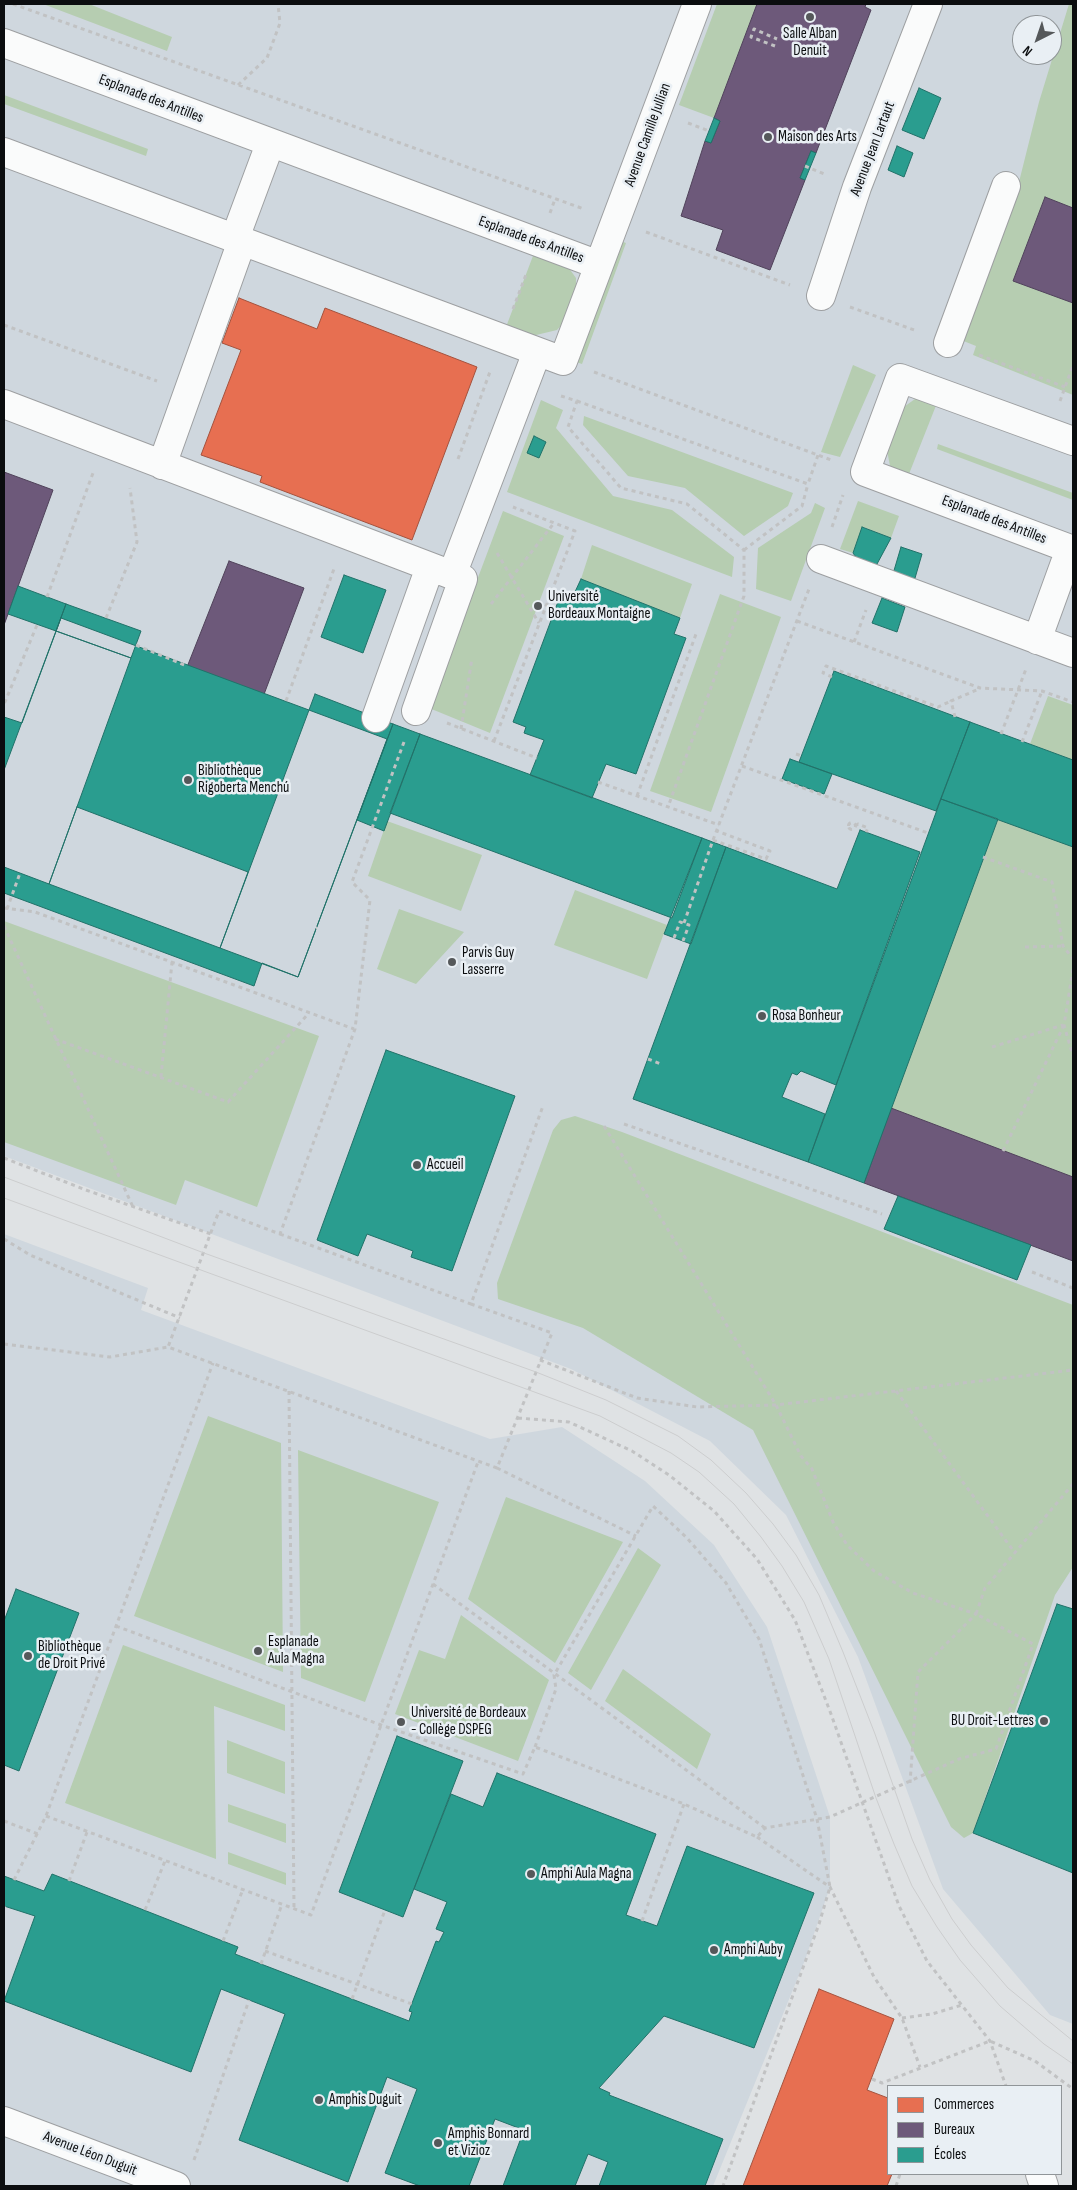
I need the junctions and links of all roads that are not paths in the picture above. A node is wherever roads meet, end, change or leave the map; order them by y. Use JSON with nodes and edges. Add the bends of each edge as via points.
{"nodes":[{"id":1,"x":697,"y":4,"type":"edge"},
{"id":2,"x":928,"y":4,"type":"edge"},
{"id":3,"x":4,"y":43,"type":"edge"},
{"id":4,"x":270,"y":144,"type":"junction"},
{"id":5,"x":4,"y":152,"type":"edge"},
{"id":6,"x":1006,"y":186,"type":"dead end"},
{"id":7,"x":239,"y":240,"type":"junction"},
{"id":8,"x":599,"y":265,"type":"junction"},
{"id":9,"x":821,"y":296,"type":"road end"},
{"id":10,"x":948,"y":343,"type":"road end"},
{"id":11,"x":537,"y":352,"type":"junction"},
{"id":12,"x":4,"y":404,"type":"edge"},
{"id":13,"x":1073,"y":442,"type":"edge"},
{"id":14,"x":162,"y":465,"type":"junction"},
{"id":15,"x":1071,"y":550,"type":"edge"},
{"id":16,"x":821,"y":559,"type":"road end"},
{"id":17,"x":441,"y":571,"type":"junction"},
{"id":18,"x":1037,"y":640,"type":"junction"},
{"id":19,"x":1073,"y":653,"type":"edge"},
{"id":20,"x":416,"y":711,"type":"road end"},
{"id":21,"x":376,"y":718,"type":"dead end"},
{"id":22,"x":4,"y":2121,"type":"edge"},
{"id":23,"x":184,"y":2177,"type":"edge"}],
"edges":[{"from":1,"to":8,"type":"street","name":"Avenue Camille Jullian"},
{"from":2,"to":9,"type":"street","name":"Avenue Jean Lartaut","via":[[858,187]]},
{"from":3,"to":4,"type":"street","name":"Esplanade des Antilles"},
{"from":4,"to":7,"type":"street"},
{"from":4,"to":8,"type":"street","name":"Esplanade des Antilles"},
{"from":5,"to":7,"type":"street"},
{"from":6,"to":10,"type":"street"},
{"from":7,"to":11,"type":"street"},
{"from":7,"to":14,"type":"street"},
{"from":8,"to":11,"type":"street","name":"Esplanade des Antilles","via":[[563,361]]},
{"from":11,"to":17,"type":"street"},
{"from":12,"to":14,"type":"street"},
{"from":13,"to":15,"type":"street","name":"Esplanade des Antilles","via":[[900,378],[859,470]]},
{"from":14,"to":17,"type":"street"},
{"from":15,"to":18,"type":"street"},
{"from":16,"to":18,"type":"street"},
{"from":17,"to":20,"type":"street","via":[[463,580]]},
{"from":17,"to":21,"type":"street"},
{"from":18,"to":19,"type":"street"},
{"from":22,"to":23,"type":"street","name":"Avenue Léon Duguit"}]}
